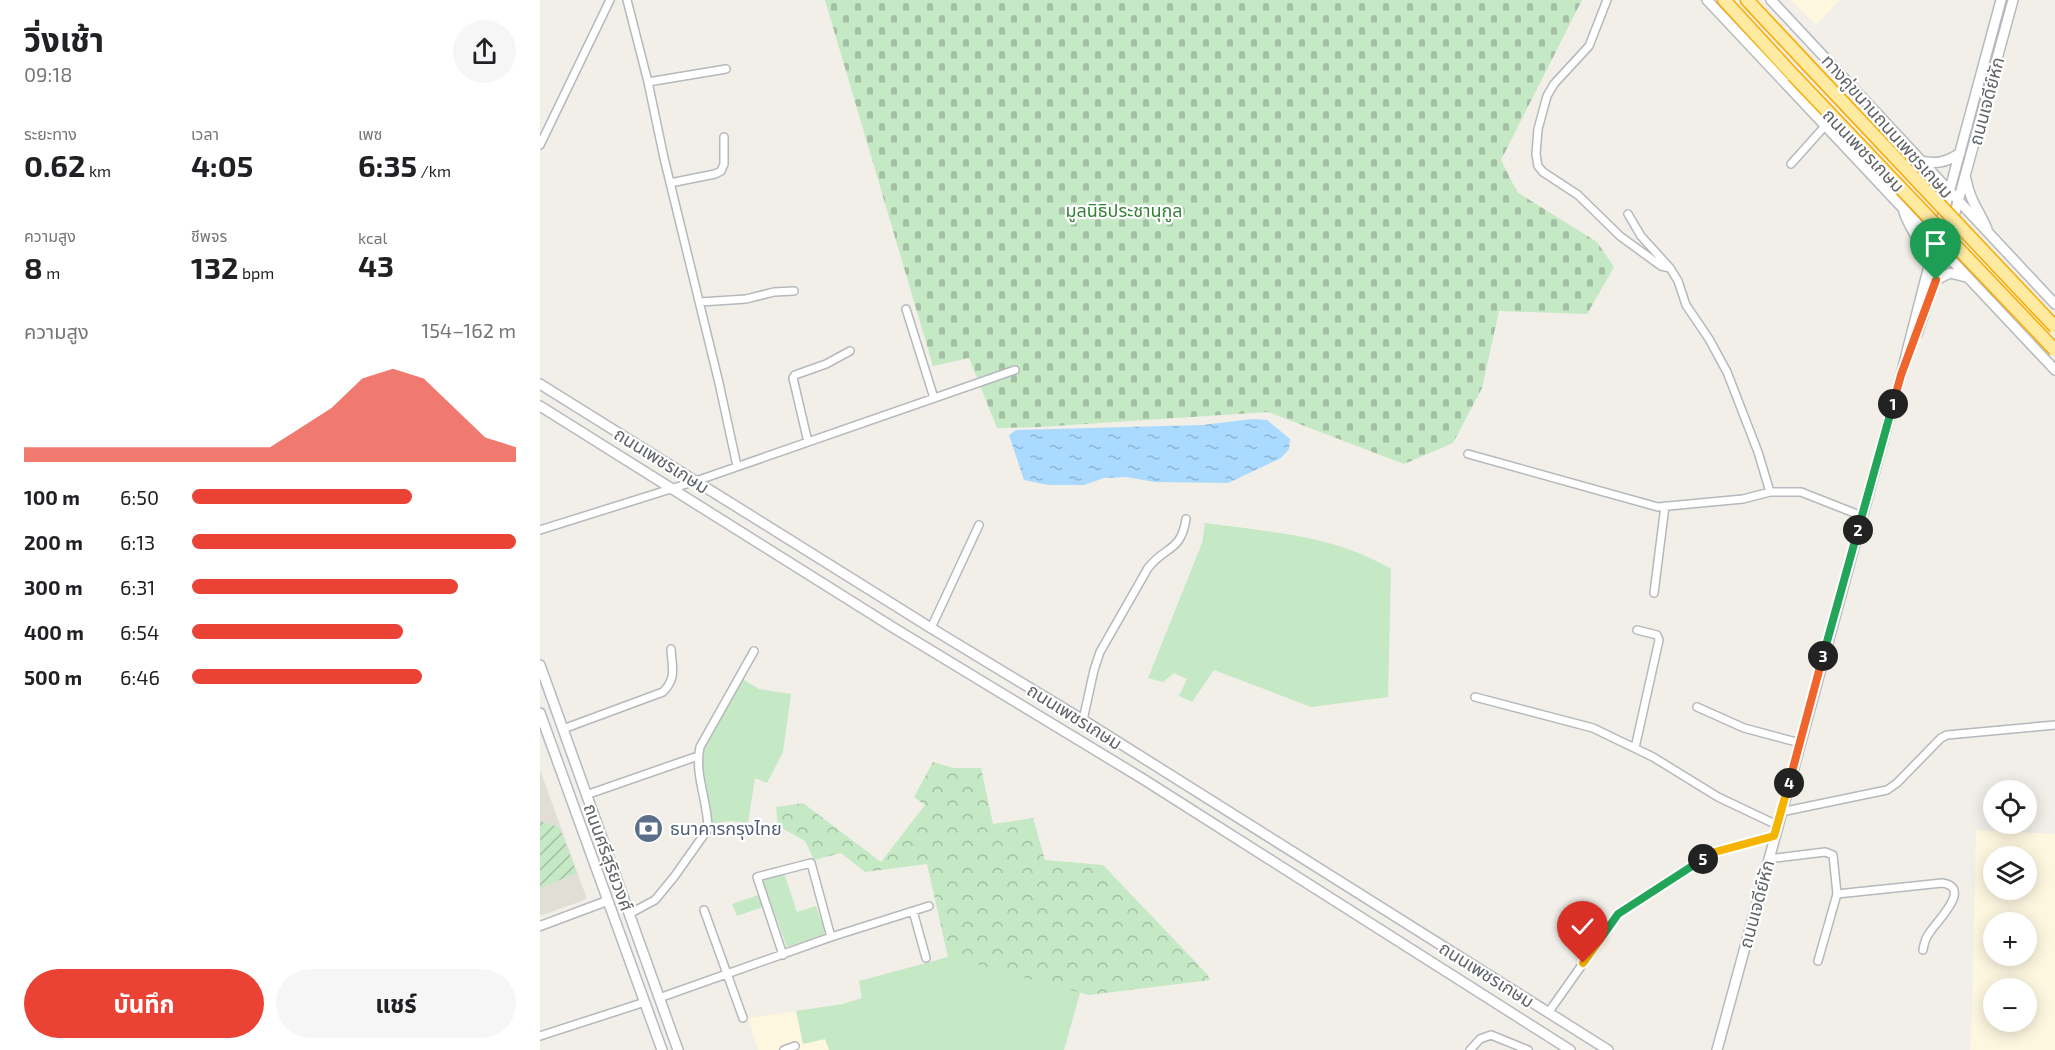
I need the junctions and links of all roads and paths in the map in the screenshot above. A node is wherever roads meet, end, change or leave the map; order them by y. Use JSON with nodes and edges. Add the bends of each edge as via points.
{"nodes":[{"id":1,"x":610,"y":0,"type":"edge"},
{"id":2,"x":1607,"y":0,"type":"edge"},
{"id":3,"x":1707,"y":0,"type":"edge"},
{"id":4,"x":1724,"y":0,"type":"edge"},
{"id":5,"x":1747,"y":0,"type":"edge"},
{"id":6,"x":1771,"y":0,"type":"edge"},
{"id":7,"x":2001,"y":0,"type":"edge"},
{"id":8,"x":2013,"y":0,"type":"edge"},
{"id":9,"x":630,"y":1,"type":"edge"},
{"id":10,"x":726,"y":69,"type":"dead end"},
{"id":11,"x":648,"y":82,"type":"junction"},
{"id":12,"x":1825,"y":126,"type":"junction"},
{"id":13,"x":724,"y":137,"type":"dead end"},
{"id":14,"x":540,"y":145,"type":"edge"},
{"id":15,"x":1960,"y":153,"type":"junction"},
{"id":16,"x":1919,"y":161,"type":"junction"},
{"id":17,"x":1791,"y":164,"type":"dead end"},
{"id":18,"x":1965,"y":176,"type":"junction"},
{"id":19,"x":670,"y":183,"type":"junction"},
{"id":20,"x":1949,"y":193,"type":"junction"},
{"id":21,"x":1958,"y":202,"type":"junction"},
{"id":22,"x":1904,"y":210,"type":"junction"},
{"id":23,"x":1628,"y":214,"type":"dead end"},
{"id":24,"x":1989,"y":235,"type":"junction"},
{"id":25,"x":1936,"y":243,"type":"junction"},
{"id":26,"x":1944,"y":253,"type":"junction"},
{"id":27,"x":1929,"y":267,"type":"junction"},
{"id":28,"x":1670,"y":268,"type":"junction"},
{"id":29,"x":1968,"y":278,"type":"junction"},
{"id":30,"x":1936,"y":280,"type":"junction"},
{"id":31,"x":794,"y":291,"type":"dead end"},
{"id":32,"x":700,"y":302,"type":"junction"},
{"id":33,"x":2055,"y":304,"type":"edge"},
{"id":34,"x":906,"y":309,"type":"dead end"},
{"id":35,"x":2055,"y":327,"type":"edge"},
{"id":36,"x":2055,"y":350,"type":"edge"},
{"id":37,"x":850,"y":351,"type":"dead end"},
{"id":38,"x":1015,"y":370,"type":"dead end"},
{"id":39,"x":2055,"y":370,"type":"edge"},
{"id":40,"x":1901,"y":375,"type":"junction"},
{"id":41,"x":540,"y":384,"type":"edge"},
{"id":42,"x":934,"y":398,"type":"junction"},
{"id":43,"x":540,"y":406,"type":"edge"},
{"id":44,"x":808,"y":442,"type":"junction"},
{"id":45,"x":1468,"y":454,"type":"dead end"},
{"id":46,"x":737,"y":466,"type":"junction"},
{"id":47,"x":696,"y":481,"type":"junction"},
{"id":48,"x":671,"y":487,"type":"junction"},
{"id":49,"x":1770,"y":492,"type":"junction"},
{"id":50,"x":1665,"y":506,"type":"junction"},
{"id":51,"x":1862,"y":516,"type":"junction"},
{"id":52,"x":1186,"y":519,"type":"dead end"},
{"id":53,"x":979,"y":525,"type":"dead end"},
{"id":54,"x":540,"y":530,"type":"edge"},
{"id":55,"x":1654,"y":593,"type":"dead end"},
{"id":56,"x":931,"y":628,"type":"junction"},
{"id":57,"x":1637,"y":630,"type":"dead end"},
{"id":58,"x":671,"y":649,"type":"dead end"},
{"id":59,"x":754,"y":651,"type":"dead end"},
{"id":60,"x":540,"y":665,"type":"edge"},
{"id":61,"x":1475,"y":697,"type":"dead end"},
{"id":62,"x":1697,"y":707,"type":"dead end"},
{"id":63,"x":540,"y":713,"type":"edge"},
{"id":64,"x":1083,"y":720,"type":"junction"},
{"id":65,"x":2055,"y":725,"type":"edge"},
{"id":66,"x":563,"y":729,"type":"junction"},
{"id":67,"x":1800,"y":743,"type":"junction"},
{"id":68,"x":1635,"y":748,"type":"junction"},
{"id":69,"x":698,"y":756,"type":"junction"},
{"id":70,"x":1140,"y":757,"type":"junction"},
{"id":71,"x":1132,"y":772,"type":"junction"},
{"id":72,"x":586,"y":795,"type":"junction"},
{"id":73,"x":1781,"y":812,"type":"junction"},
{"id":74,"x":1778,"y":825,"type":"junction"},
{"id":75,"x":1774,"y":836,"type":"junction"},
{"id":76,"x":1768,"y":859,"type":"junction"},
{"id":77,"x":1837,"y":894,"type":"junction"},
{"id":78,"x":621,"y":896,"type":"junction"},
{"id":79,"x":607,"y":901,"type":"junction"},
{"id":80,"x":929,"y":906,"type":"dead end"},
{"id":81,"x":704,"y":910,"type":"dead end"},
{"id":82,"x":913,"y":911,"type":"junction"},
{"id":83,"x":629,"y":914,"type":"junction"},
{"id":84,"x":540,"y":926,"type":"edge"},
{"id":85,"x":831,"y":937,"type":"junction"},
{"id":86,"x":1923,"y":950,"type":"dead end"},
{"id":87,"x":783,"y":954,"type":"junction"},
{"id":88,"x":926,"y":958,"type":"dead end"},
{"id":89,"x":1818,"y":961,"type":"dead end"},
{"id":90,"x":727,"y":974,"type":"junction"},
{"id":91,"x":659,"y":998,"type":"junction"},
{"id":92,"x":645,"y":1002,"type":"junction"},
{"id":93,"x":1548,"y":1013,"type":"junction"},
{"id":94,"x":743,"y":1018,"type":"dead end"},
{"id":95,"x":540,"y":1036,"type":"edge"},
{"id":96,"x":795,"y":1046,"type":"edge"},
{"id":97,"x":1558,"y":1046,"type":"edge"},
{"id":98,"x":662,"y":1050,"type":"edge"},
{"id":99,"x":678,"y":1050,"type":"edge"},
{"id":100,"x":784,"y":1050,"type":"edge"},
{"id":101,"x":1470,"y":1050,"type":"edge"},
{"id":102,"x":1528,"y":1050,"type":"edge"},
{"id":103,"x":1570,"y":1050,"type":"edge"},
{"id":104,"x":1608,"y":1050,"type":"edge"},
{"id":105,"x":1717,"y":1050,"type":"edge"}],
"edges":[{"from":1,"to":14,"type":"street"},
{"from":2,"to":28,"type":"street","via":[[1589,46],[1547,96],[1538,129],[1538,166],[1578,195],[1620,236],[1661,266]]},
{"from":3,"to":12,"type":"main road"},
{"from":4,"to":36,"type":"highway","name":"ถนนเพชรเกษม","bridge":true},
{"from":5,"to":35,"type":"highway","name":"ถนนเพชรเกษม","bridge":true},
{"from":6,"to":16,"type":"main road","name":"ทางคู่ขนานถนนเพชรเกษม"},
{"from":7,"to":15,"type":"main road","name":"ถนนเจดีย์หัก"},
{"from":8,"to":18,"type":"main road","name":"ถนนเจดีย์หัก"},
{"from":9,"to":11,"type":"street"},
{"from":10,"to":11,"type":"street"},
{"from":11,"to":19,"type":"street"},
{"from":12,"to":17,"type":"street"},
{"from":12,"to":22,"type":"main road"},
{"from":13,"to":19,"type":"street","via":[[721,171]]},
{"from":15,"to":16,"type":"main road","via":[[1940,163]]},
{"from":15,"to":20,"type":"main road","name":"ถนนเจดีย์หัก"},
{"from":16,"to":20,"type":"main road","name":"ทางคู่ขนานถนนเพชรเกษม"},
{"from":18,"to":21,"type":"main road","name":"ถนนเจดีย์หัก"},
{"from":18,"to":24,"type":"main road","via":[[1972,202]]},
{"from":19,"to":32,"type":"street"},
{"from":20,"to":21,"type":"main road","name":"ทางคู่ขนานถนนเพชรเกษม"},
{"from":20,"to":25,"type":"main road","name":"ถนนเจดีย์หัก"},
{"from":21,"to":24,"type":"main road","name":"ทางคู่ขนานถนนเพชรเกษม"},
{"from":21,"to":26,"type":"main road","name":"ถนนเจดีย์หัก"},
{"from":22,"to":25,"type":"main road"},
{"from":22,"to":27,"type":"main road","via":[[1908,225],[1925,250]]},
{"from":23,"to":28,"type":"street","via":[[1641,236]]},
{"from":24,"to":33,"type":"main road","name":"ทางคู่ขนานถนนเพชรเกษม"},
{"from":25,"to":26,"type":"main road"},
{"from":25,"to":27,"type":"main road","name":"ถนนเจดีย์หัก"},
{"from":26,"to":29,"type":"main road"},
{"from":26,"to":30,"type":"main road","name":"ถนนเจดีย์หัก"},
{"from":27,"to":40,"type":"main road","name":"ถนนเจดีย์หัก"},
{"from":28,"to":49,"type":"street","via":[[1686,305],[1727,372]]},
{"from":29,"to":30,"type":"main road","via":[[1950,273]]},
{"from":29,"to":39,"type":"main road"},
{"from":30,"to":40,"type":"main road","name":"ถนนเจดีย์หัก"},
{"from":31,"to":32,"type":"street"},
{"from":32,"to":46,"type":"street"},
{"from":34,"to":42,"type":"street"},
{"from":37,"to":44,"type":"street","via":[[793,378]]},
{"from":38,"to":42,"type":"street"},
{"from":40,"to":51,"type":"main road","name":"ถนนเจดีย์หัก"},
{"from":41,"to":47,"type":"main road","name":"ถนนเพชรเกษม"},
{"from":42,"to":44,"type":"street"},
{"from":43,"to":48,"type":"main road","name":"ถนนเพชรเกษม"},
{"from":44,"to":46,"type":"street"},
{"from":45,"to":50,"type":"street"},
{"from":46,"to":47,"type":"street"},
{"from":47,"to":48,"type":"street"},
{"from":47,"to":56,"type":"main road","name":"ถนนเพชรเกษม"},
{"from":48,"to":54,"type":"street"},
{"from":48,"to":71,"type":"main road","name":"ถนนเพชรเกษม"},
{"from":49,"to":50,"type":"street","via":[[1743,499]]},
{"from":49,"to":51,"type":"street","via":[[1801,492]]},
{"from":50,"to":55,"type":"street"},
{"from":51,"to":67,"type":"main road","name":"ถนนเจดีย์หัก"},
{"from":52,"to":64,"type":"street","via":[[1181,539],[1148,568],[1106,640],[1094,670]]},
{"from":53,"to":56,"type":"street"},
{"from":56,"to":64,"type":"main road","name":"ถนนเพชรเกษม"},
{"from":57,"to":68,"type":"street","via":[[1657,635],[1659,640]]},
{"from":58,"to":66,"type":"street","via":[[673,678],[663,692]]},
{"from":59,"to":69,"type":"street"},
{"from":60,"to":66,"type":"main road","name":"ถนนศรีสุริยวงศ์"},
{"from":61,"to":68,"type":"street","via":[[1593,729]]},
{"from":62,"to":67,"type":"street","via":[[1744,728]]},
{"from":63,"to":79,"type":"main road","name":"ถนนศรีสุริยวงศ์"},
{"from":64,"to":70,"type":"main road","name":"ถนนเพชรเกษม"},
{"from":65,"to":73,"type":"street","via":[[1947,735],[1887,790]]},
{"from":66,"to":72,"type":"main road","name":"ถนนศรีสุริยวงศ์"},
{"from":67,"to":73,"type":"main road","name":"ถนนเจดีย์หัก"},
{"from":68,"to":74,"type":"street","via":[[1718,797]]},
{"from":69,"to":72,"type":"street"},
{"from":69,"to":83,"type":"street","via":[[708,829],[655,900]]},
{"from":70,"to":71,"type":"main road"},
{"from":70,"to":93,"type":"main road","name":"ถนนเพชรเกษม"},
{"from":71,"to":97,"type":"main road","name":"ถนนเพชรเกษม"},
{"from":72,"to":78,"type":"main road","name":"ถนนศรีสุริยวงศ์"},
{"from":73,"to":74,"type":"main road","name":"ถนนเจดีย์หัก"},
{"from":74,"to":75,"type":"main road","name":"ถนนเจดีย์หัก"},
{"from":75,"to":76,"type":"main road","name":"ถนนเจดีย์หัก"},
{"from":75,"to":93,"type":"street","via":[[1715,852],[1618,914]]},
{"from":76,"to":77,"type":"street","via":[[1830,853],[1835,861]]},
{"from":76,"to":105,"type":"main road","name":"ถนนเจดีย์หัก"},
{"from":77,"to":86,"type":"street","via":[[1949,884],[1954,892],[1953,901],[1927,936]]},
{"from":77,"to":89,"type":"street"},
{"from":78,"to":79,"type":"main road"},
{"from":78,"to":83,"type":"main road","name":"ถนนศรีสุริยวงศ์"},
{"from":79,"to":84,"type":"street"},
{"from":79,"to":92,"type":"main road","name":"ถนนศรีสุริยวงศ์"},
{"from":80,"to":82,"type":"street"},
{"from":81,"to":90,"type":"street"},
{"from":82,"to":85,"type":"street"},
{"from":82,"to":88,"type":"street"},
{"from":83,"to":91,"type":"main road","name":"ถนนศรีสุริยวงศ์"},
{"from":85,"to":87,"type":"street"},
{"from":85,"to":87,"type":"street","via":[[811,863],[758,878]]},
{"from":87,"to":90,"type":"street"},
{"from":90,"to":91,"type":"street"},
{"from":90,"to":94,"type":"street"},
{"from":91,"to":92,"type":"main road"},
{"from":91,"to":99,"type":"main road","name":"ถนนศรีสุริยวงศ์"},
{"from":92,"to":95,"type":"street"},
{"from":92,"to":98,"type":"main road","name":"ถนนศรีสุริยวงศ์"},
{"from":93,"to":104,"type":"main road","name":"ถนนเพชรเกษม"},
{"from":96,"to":100,"type":"street"},
{"from":97,"to":103,"type":"main road","name":"ถนนเพชรเกษม"},
{"from":101,"to":102,"type":"street","via":[[1480,1039],[1491,1035]]}]}
